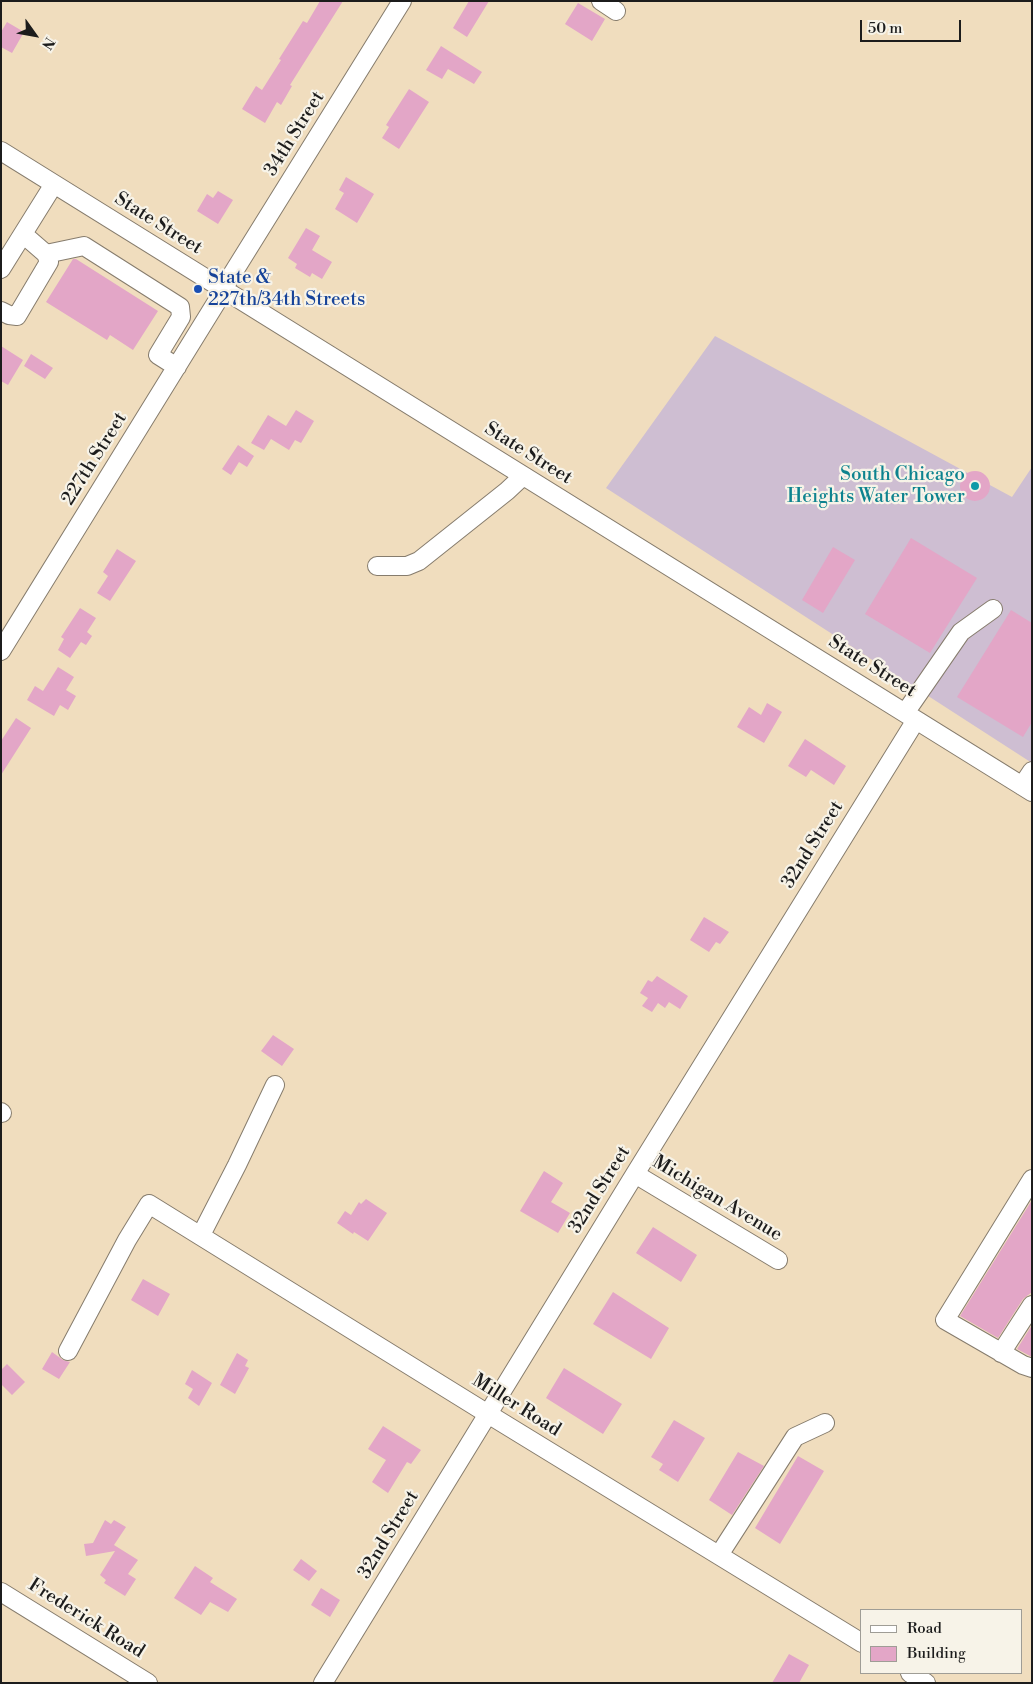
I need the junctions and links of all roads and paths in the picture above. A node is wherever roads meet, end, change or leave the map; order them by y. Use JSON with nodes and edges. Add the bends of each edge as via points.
{"nodes":[{"id":1,"x":402,"y":1,"type":"edge"},
{"id":2,"x":601,"y":1,"type":"edge"},
{"id":3,"x":616,"y":11,"type":"dead end"},
{"id":4,"x":1,"y":151,"type":"edge"},
{"id":5,"x":54,"y":184,"type":"junction"},
{"id":6,"x":23,"y":234,"type":"junction"},
{"id":7,"x":46,"y":254,"type":"junction"},
{"id":8,"x":1,"y":269,"type":"edge"},
{"id":9,"x":224,"y":290,"type":"junction"},
{"id":10,"x":1,"y":311,"type":"edge"},
{"id":11,"x":177,"y":367,"type":"junction"},
{"id":12,"x":523,"y":476,"type":"junction"},
{"id":13,"x":377,"y":566,"type":"dead end"},
{"id":14,"x":993,"y":610,"type":"dead end"},
{"id":15,"x":1,"y":651,"type":"edge"},
{"id":16,"x":910,"y":716,"type":"junction"},
{"id":17,"x":1029,"y":783,"type":"edge"},
{"id":18,"x":275,"y":1085,"type":"dead end"},
{"id":19,"x":635,"y":1174,"type":"junction"},
{"id":20,"x":1032,"y":1179,"type":"edge"},
{"id":21,"x":201,"y":1236,"type":"junction"},
{"id":22,"x":778,"y":1260,"type":"dead end"},
{"id":23,"x":1032,"y":1305,"type":"edge"},
{"id":24,"x":1027,"y":1323,"type":"edge"},
{"id":25,"x":68,"y":1350,"type":"dead end"},
{"id":26,"x":1001,"y":1353,"type":"junction"},
{"id":27,"x":1032,"y":1368,"type":"edge"},
{"id":28,"x":488,"y":1414,"type":"junction"},
{"id":29,"x":825,"y":1423,"type":"dead end"},
{"id":30,"x":719,"y":1555,"type":"junction"},
{"id":31,"x":1,"y":1592,"type":"edge"},
{"id":32,"x":860,"y":1642,"type":"edge"},
{"id":33,"x":148,"y":1683,"type":"edge"},
{"id":34,"x":323,"y":1683,"type":"edge"}],
"edges":[{"from":1,"to":9,"type":"street","name":"34th Street"},
{"from":2,"to":3,"type":"street"},
{"from":4,"to":5,"type":"street","name":"State Street"},
{"from":5,"to":6,"type":"street"},
{"from":5,"to":9,"type":"street","name":"State Street"},
{"from":6,"to":7,"type":"street"},
{"from":6,"to":8,"type":"street"},
{"from":7,"to":10,"type":"street","via":[[49,262],[17,316]]},
{"from":7,"to":11,"type":"street","via":[[84,246],[180,307],[180,317],[158,355]]},
{"from":9,"to":11,"type":"street","name":"227th Street"},
{"from":9,"to":12,"type":"street","name":"State Street"},
{"from":11,"to":15,"type":"street","name":"227th Street"},
{"from":12,"to":13,"type":"street","via":[[419,561],[407,566]]},
{"from":12,"to":16,"type":"street","name":"State Street"},
{"from":14,"to":16,"type":"street","name":"32nd Street","via":[[961,632]]},
{"from":16,"to":17,"type":"street","name":"State Street"},
{"from":16,"to":19,"type":"street","name":"32nd Street"},
{"from":18,"to":21,"type":"street"},
{"from":19,"to":22,"type":"street","name":"Michigan Avenue"},
{"from":19,"to":28,"type":"street","name":"32nd Street"},
{"from":20,"to":26,"type":"street","via":[[945,1320]]},
{"from":21,"to":25,"type":"street","name":"Miller Road","via":[[150,1204]]},
{"from":21,"to":28,"type":"street","name":"Miller Road"},
{"from":23,"to":24,"type":"street"},
{"from":24,"to":26,"type":"street"},
{"from":26,"to":27,"type":"street"},
{"from":28,"to":30,"type":"street","name":"Miller Road"},
{"from":28,"to":34,"type":"street","name":"32nd Street"},
{"from":29,"to":30,"type":"street","via":[[795,1437]]},
{"from":30,"to":32,"type":"street","name":"Miller Road"},
{"from":31,"to":33,"type":"street","name":"Frederick Road"}]}
